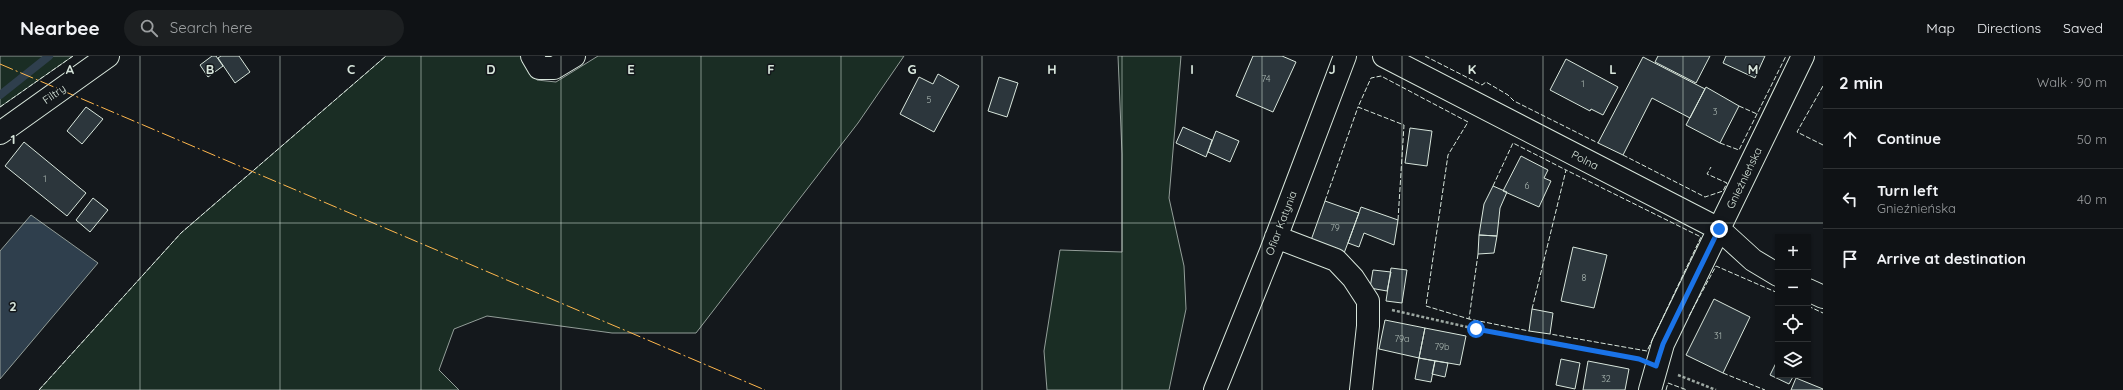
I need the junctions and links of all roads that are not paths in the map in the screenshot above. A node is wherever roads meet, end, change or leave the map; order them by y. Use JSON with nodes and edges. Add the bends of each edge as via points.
{"nodes":[{"id":1,"x":108,"y":56,"type":"edge"},
{"id":2,"x":532,"y":56,"type":"edge"},
{"id":3,"x":574,"y":56,"type":"edge"},
{"id":4,"x":1345,"y":56,"type":"edge"},
{"id":5,"x":1384,"y":56,"type":"edge"},
{"id":6,"x":1803,"y":56,"type":"edge"},
{"id":7,"x":0,"y":133,"type":"edge"},
{"id":8,"x":1719,"y":229,"type":"junction"},
{"id":9,"x":1276,"y":237,"type":"junction"},
{"id":10,"x":1775,"y":273,"type":"edge"},
{"id":11,"x":1811,"y":291,"type":"edge"},
{"id":12,"x":1823,"y":297,"type":"edge"},
{"id":13,"x":1215,"y":390,"type":"edge"},
{"id":14,"x":1361,"y":390,"type":"edge"},
{"id":15,"x":1650,"y":390,"type":"edge"}],
"edges":[{"from":1,"to":7,"type":"street","name":"Filtry"},
{"from":2,"to":3,"type":"street","via":[[539,68],[554,68]]},
{"from":4,"to":9,"type":"street","name":"Ofiar Katynia"},
{"from":5,"to":8,"type":"street","name":"Polna"},
{"from":6,"to":8,"type":"street","name":"Gnieźnieńska"},
{"from":8,"to":10,"type":"street","name":"Polna","via":[[1753,260]]},
{"from":8,"to":15,"type":"street","name":"Gnieźnieńska","via":[[1663,344]]},
{"from":9,"to":13,"type":"street","name":"Ofiar Katynia"},
{"from":9,"to":14,"type":"street","via":[[1336,260],[1353,278],[1368,301]]},
{"from":11,"to":12,"type":"street"}]}
